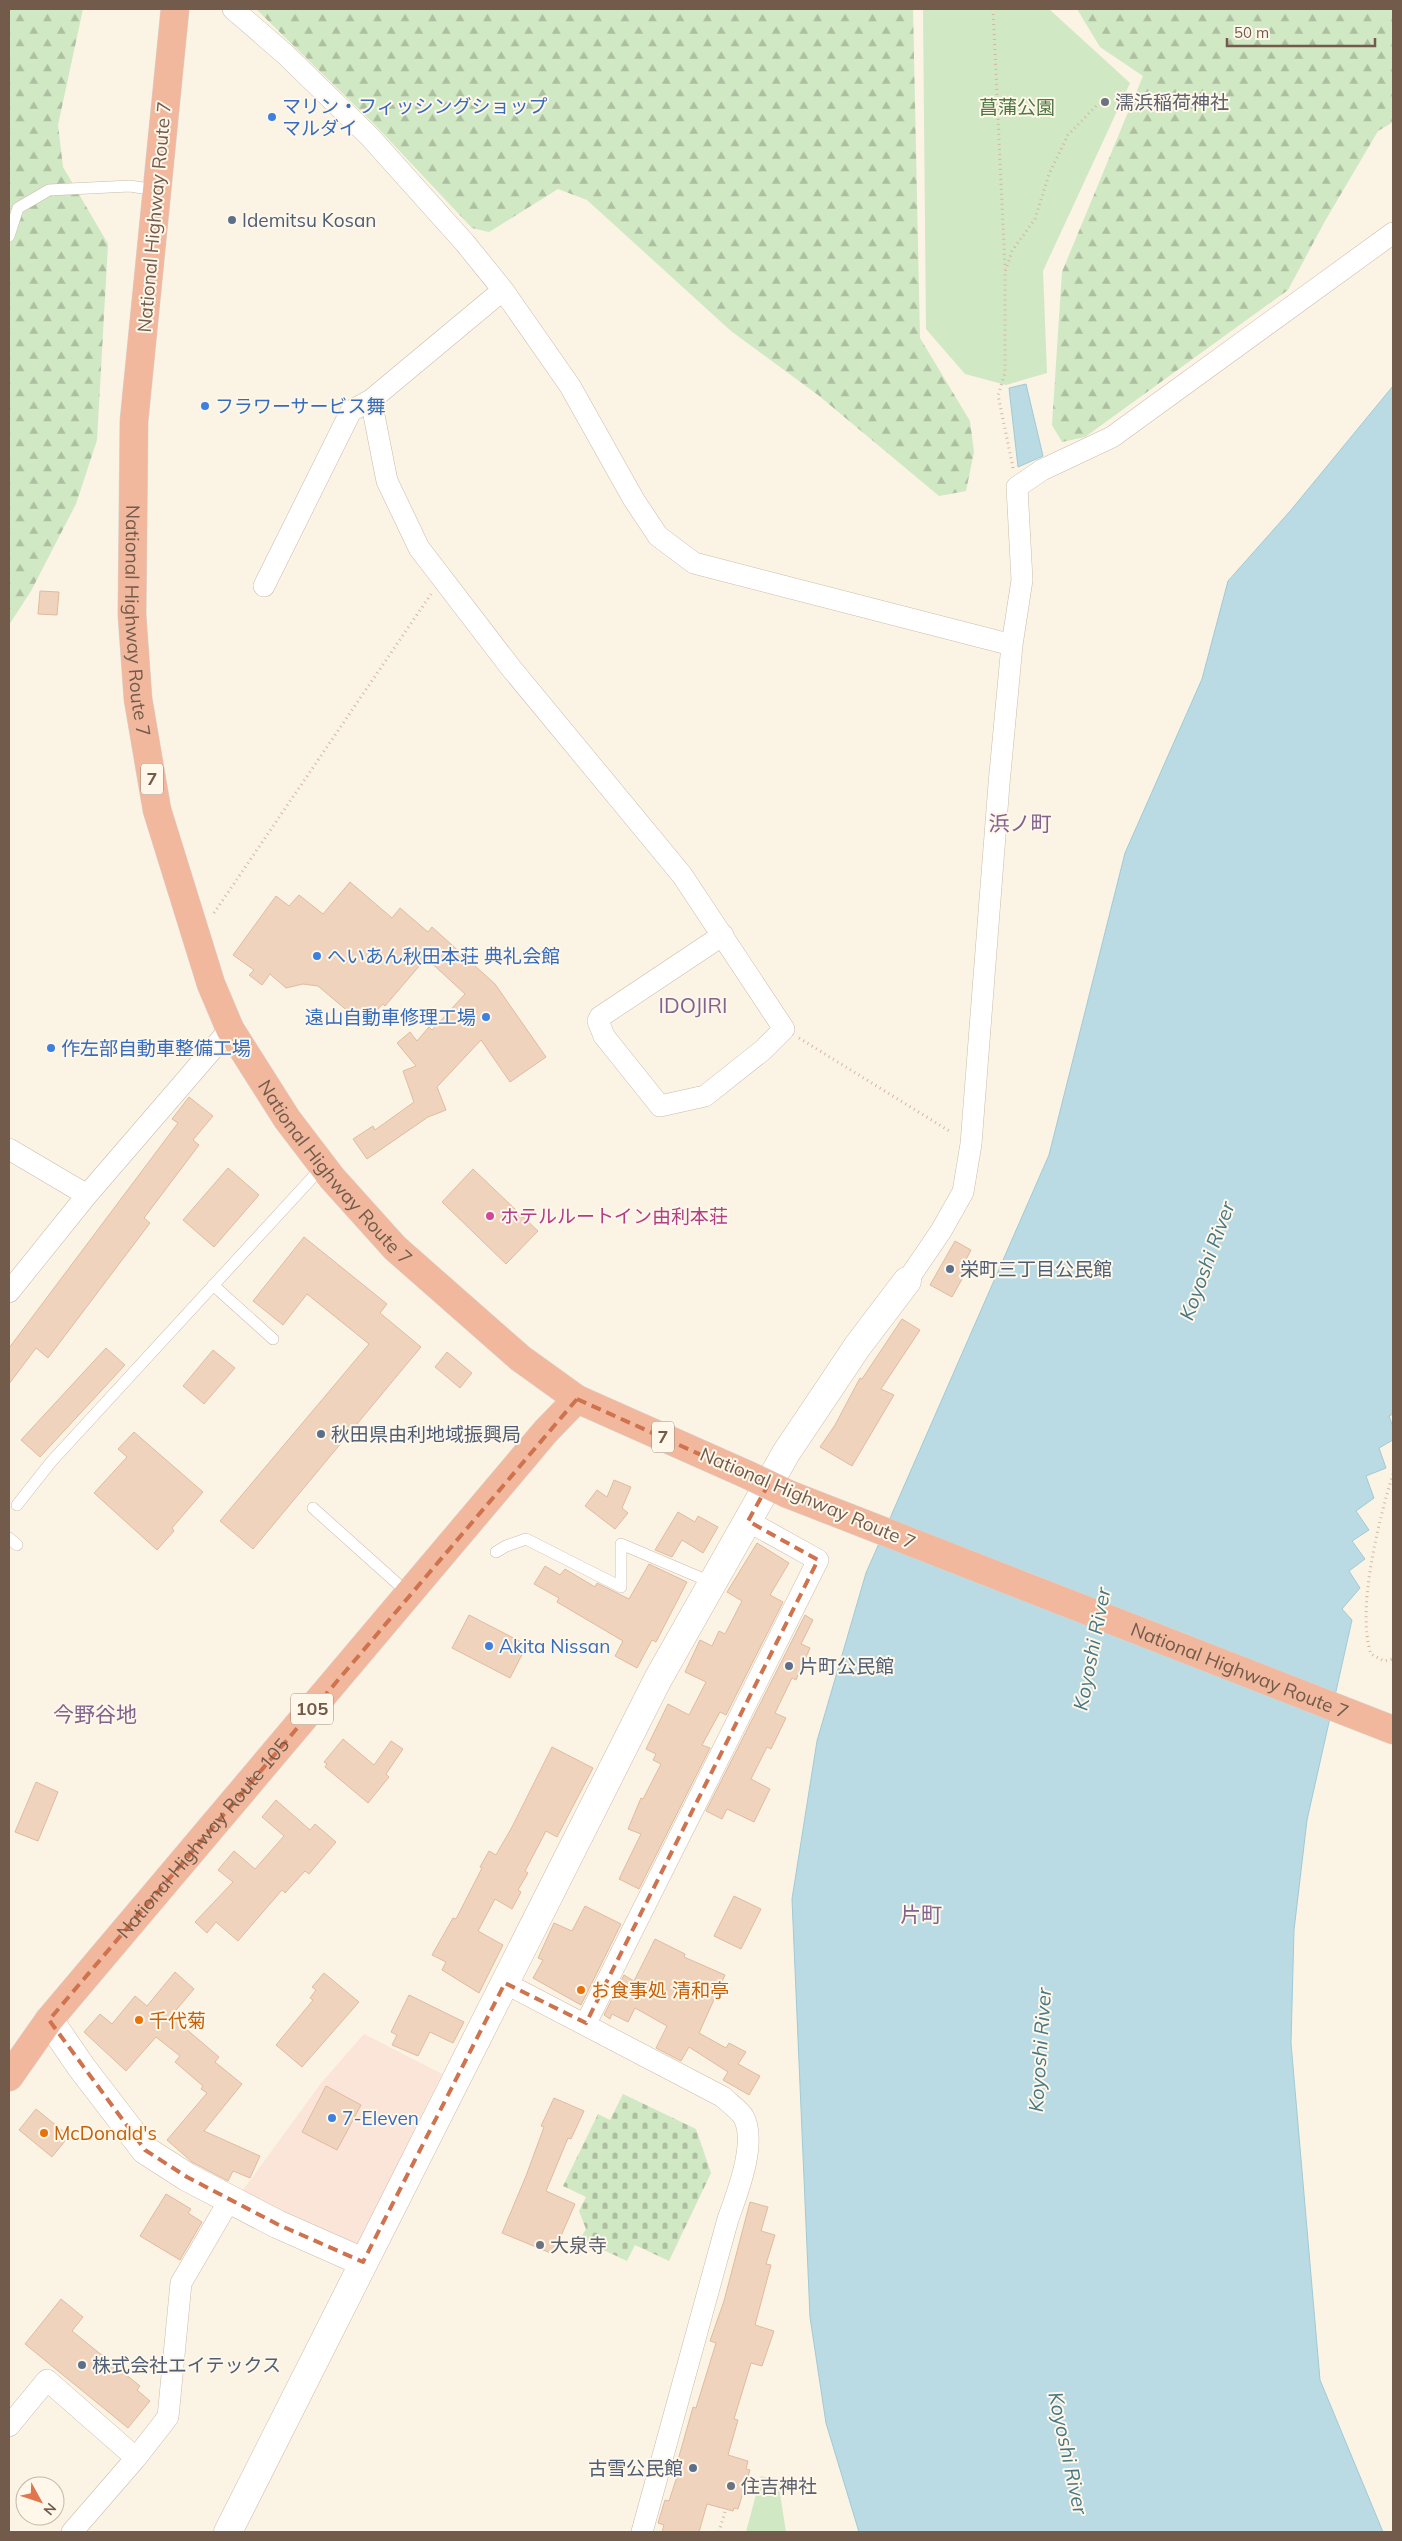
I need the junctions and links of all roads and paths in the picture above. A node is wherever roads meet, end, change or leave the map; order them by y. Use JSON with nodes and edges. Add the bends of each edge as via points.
{"nodes":[{"id":1,"x":175,"y":9,"type":"edge"},
{"id":2,"x":233,"y":9,"type":"edge"},
{"id":3,"x":993,"y":9,"type":"edge"},
{"id":4,"x":1097,"y":105,"type":"dead end"},
{"id":5,"x":155,"y":190,"type":"junction"},
{"id":6,"x":1393,"y":233,"type":"edge"},
{"id":7,"x":9,"y":236,"type":"edge"},
{"id":8,"x":1005,"y":272,"type":"junction"},
{"id":9,"x":503,"y":290,"type":"junction"},
{"id":10,"x":371,"y":400,"type":"junction"},
{"id":11,"x":1017,"y":487,"type":"junction"},
{"id":12,"x":442,"y":576,"type":"junction"},
{"id":13,"x":264,"y":586,"type":"dead end"},
{"id":14,"x":1012,"y":645,"type":"junction"},
{"id":15,"x":723,"y":935,"type":"junction"},
{"id":16,"x":197,"y":939,"type":"junction"},
{"id":17,"x":230,"y":1029,"type":"junction"},
{"id":18,"x":784,"y":1029,"type":"junction"},
{"id":19,"x":971,"y":1144,"type":"junction"},
{"id":20,"x":9,"y":1149,"type":"edge"},
{"id":21,"x":323,"y":1166,"type":"junction"},
{"id":22,"x":87,"y":1195,"type":"junction"},
{"id":23,"x":906,"y":1281,"type":"joint"},
{"id":24,"x":213,"y":1285,"type":"junction"},
{"id":25,"x":9,"y":1292,"type":"edge"},
{"id":26,"x":273,"y":1338,"type":"dead end"},
{"id":27,"x":577,"y":1399,"type":"junction"},
{"id":28,"x":1393,"y":1474,"type":"edge"},
{"id":29,"x":17,"y":1506,"type":"dead end"},
{"id":30,"x":313,"y":1508,"type":"dead end"},
{"id":31,"x":748,"y":1521,"type":"junction"},
{"id":32,"x":496,"y":1552,"type":"dead end"},
{"id":33,"x":713,"y":1583,"type":"junction"},
{"id":34,"x":409,"y":1594,"type":"junction"},
{"id":35,"x":1393,"y":1659,"type":"edge"},
{"id":36,"x":1393,"y":1730,"type":"edge"},
{"id":37,"x":505,"y":1983,"type":"junction"},
{"id":38,"x":49,"y":2020,"type":"junction"},
{"id":39,"x":586,"y":2023,"type":"junction"},
{"id":40,"x":10,"y":2073,"type":"edge"},
{"id":41,"x":230,"y":2199,"type":"junction"},
{"id":42,"x":363,"y":2262,"type":"junction"},
{"id":43,"x":9,"y":2426,"type":"edge"},
{"id":44,"x":136,"y":2458,"type":"junction"},
{"id":45,"x":725,"y":2512,"type":"dead end"},
{"id":46,"x":72,"y":2532,"type":"edge"},
{"id":47,"x":228,"y":2532,"type":"edge"},
{"id":48,"x":642,"y":2532,"type":"edge"},
{"id":49,"x":719,"y":2532,"type":"edge"}],
"edges":[{"from":1,"to":5,"type":"highway","name":"National Highway Route 7","number":"7"},
{"from":2,"to":9,"type":"street","via":[[286,55],[370,137]]},
{"from":3,"to":8,"type":"path"},
{"from":4,"to":8,"type":"path","via":[[1068,135],[1049,174],[1035,219],[1012,251]]},
{"from":5,"to":7,"type":"lane","via":[[130,186],[49,190],[18,208]]},
{"from":5,"to":16,"type":"highway","name":"National Highway Route 7","number":"7","via":[[134,421],[132,615],[138,699],[157,810]]},
{"from":6,"to":11,"type":"street","via":[[1112,438],[1042,470]]},
{"from":8,"to":11,"type":"path","via":[[1005,373],[998,395]]},
{"from":9,"to":10,"type":"street"},
{"from":9,"to":14,"type":"street","via":[[570,386],[658,536],[694,562]]},
{"from":10,"to":12,"type":"street","via":[[387,481],[419,548]]},
{"from":10,"to":13,"type":"street","via":[[351,411]]},
{"from":11,"to":14,"type":"street","via":[[1022,580]]},
{"from":12,"to":15,"type":"street","via":[[511,668],[682,875]]},
{"from":12,"to":16,"type":"path"},
{"from":14,"to":19,"type":"street"},
{"from":15,"to":18,"type":"street"},
{"from":15,"to":18,"type":"street","via":[[600,1017],[598,1021],[604,1036],[660,1106],[704,1096],[763,1050]]},
{"from":16,"to":17,"type":"highway","name":"National Highway Route 7","number":"7"},
{"from":17,"to":21,"type":"highway","name":"National Highway Route 7","number":"7","via":[[287,1119]]},
{"from":17,"to":22,"type":"street"},
{"from":18,"to":19,"type":"path"},
{"from":19,"to":23,"type":"street","via":[[963,1192],[941,1231]]},
{"from":20,"to":22,"type":"street"},
{"from":21,"to":24,"type":"lane"},
{"from":21,"to":27,"type":"highway","name":"National Highway Route 7","number":"7","via":[[395,1248],[520,1358]]},
{"from":22,"to":25,"type":"street"},
{"from":23,"to":31,"type":"street","via":[[797,1437]]},
{"from":24,"to":26,"type":"lane"},
{"from":24,"to":29,"type":"lane","via":[[51,1462]]},
{"from":27,"to":34,"type":"highway","name":"National Highway Route 105","number":"105"},
{"from":27,"to":36,"type":"highway","name":"National Highway Route 7","number":"7","bridge":true,"via":[[788,1494]]},
{"from":28,"to":35,"type":"path","via":[[1366,1598],[1367,1641],[1371,1654],[1384,1661]]},
{"from":30,"to":34,"type":"lane"},
{"from":31,"to":33,"type":"street"},
{"from":31,"to":39,"type":"street","via":[[818,1560]]},
{"from":32,"to":33,"type":"lane","via":[[526,1539],[621,1587],[621,1544]]},
{"from":33,"to":37,"type":"street","via":[[658,1679]]},
{"from":34,"to":38,"type":"highway","name":"National Highway Route 105","number":"105"},
{"from":37,"to":39,"type":"street"},
{"from":37,"to":42,"type":"street"},
{"from":38,"to":40,"type":"highway","name":"National Highway Route 105","number":"105"},
{"from":38,"to":41,"type":"street","via":[[145,2150]]},
{"from":39,"to":48,"type":"street","via":[[723,2097],[743,2116],[748,2139],[746,2170],[728,2219]]},
{"from":41,"to":42,"type":"street"},
{"from":41,"to":44,"type":"street","via":[[180,2283],[168,2417]]},
{"from":42,"to":47,"type":"street"},
{"from":43,"to":44,"type":"street","via":[[47,2380]]},
{"from":44,"to":46,"type":"street"},
{"from":45,"to":49,"type":"path"}]}
